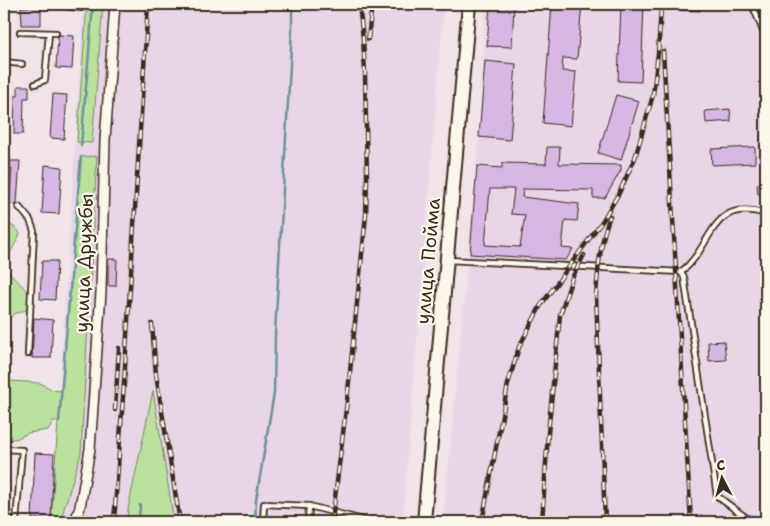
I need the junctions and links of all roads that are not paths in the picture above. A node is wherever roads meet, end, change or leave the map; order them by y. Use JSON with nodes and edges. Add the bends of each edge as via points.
{"nodes":[{"id":1,"x":49,"y":4,"type":"edge"},
{"id":2,"x":115,"y":4,"type":"edge"},
{"id":3,"x":469,"y":4,"type":"edge"},
{"id":4,"x":752,"y":4,"type":"edge"},
{"id":5,"x":81,"y":8,"type":"dead end"},
{"id":6,"x":20,"y":32,"type":"dead end"},
{"id":7,"x":49,"y":32,"type":"junction"},
{"id":8,"x":56,"y":33,"type":"dead end"},
{"id":9,"x":766,"y":38,"type":"edge"},
{"id":10,"x":4,"y":62,"type":"edge"},
{"id":11,"x":22,"y":64,"type":"dead end"},
{"id":12,"x":35,"y":84,"type":"dead end"},
{"id":13,"x":5,"y":157,"type":"dead end"},
{"id":14,"x":4,"y":182,"type":"edge"},
{"id":15,"x":20,"y":207,"type":"dead end"},
{"id":16,"x":766,"y":214,"type":"edge"},
{"id":17,"x":447,"y":260,"type":"junction"},
{"id":18,"x":681,"y":272,"type":"junction"},
{"id":19,"x":28,"y":354,"type":"dead end"},
{"id":20,"x":4,"y":449,"type":"edge"},
{"id":21,"x":309,"y":506,"type":"junction"},
{"id":22,"x":748,"y":521,"type":"edge"},
{"id":23,"x":766,"y":521,"type":"edge"},
{"id":24,"x":16,"y":522,"type":"edge"},
{"id":25,"x":75,"y":522,"type":"edge"},
{"id":26,"x":263,"y":522,"type":"edge"},
{"id":27,"x":308,"y":522,"type":"edge"},
{"id":28,"x":371,"y":522,"type":"edge"},
{"id":29,"x":424,"y":522,"type":"edge"}],
"edges":[{"from":1,"to":5,"type":"lane"},
{"from":2,"to":25,"type":"street","name":"улица Дружбы","via":[[90,449]]},
{"from":3,"to":17,"type":"main road","name":"улица Пойма"},
{"from":4,"to":9,"type":"lane"},
{"from":6,"to":7,"type":"lane"},
{"from":7,"to":8,"type":"lane"},
{"from":7,"to":12,"type":"lane","via":[[45,80]]},
{"from":10,"to":11,"type":"lane"},
{"from":13,"to":14,"type":"lane"},
{"from":15,"to":19,"type":"lane","via":[[34,231]]},
{"from":16,"to":18,"type":"lane","via":[[745,210],[720,218],[697,256]]},
{"from":17,"to":18,"type":"lane"},
{"from":17,"to":29,"type":"main road","name":"улица Пойма"},
{"from":18,"to":22,"type":"lane","via":[[717,496]]},
{"from":20,"to":24,"type":"lane","via":[[22,450]]},
{"from":21,"to":26,"type":"lane","via":[[264,504]]},
{"from":21,"to":27,"type":"lane"},
{"from":21,"to":28,"type":"lane"},
{"from":22,"to":23,"type":"lane"}]}
